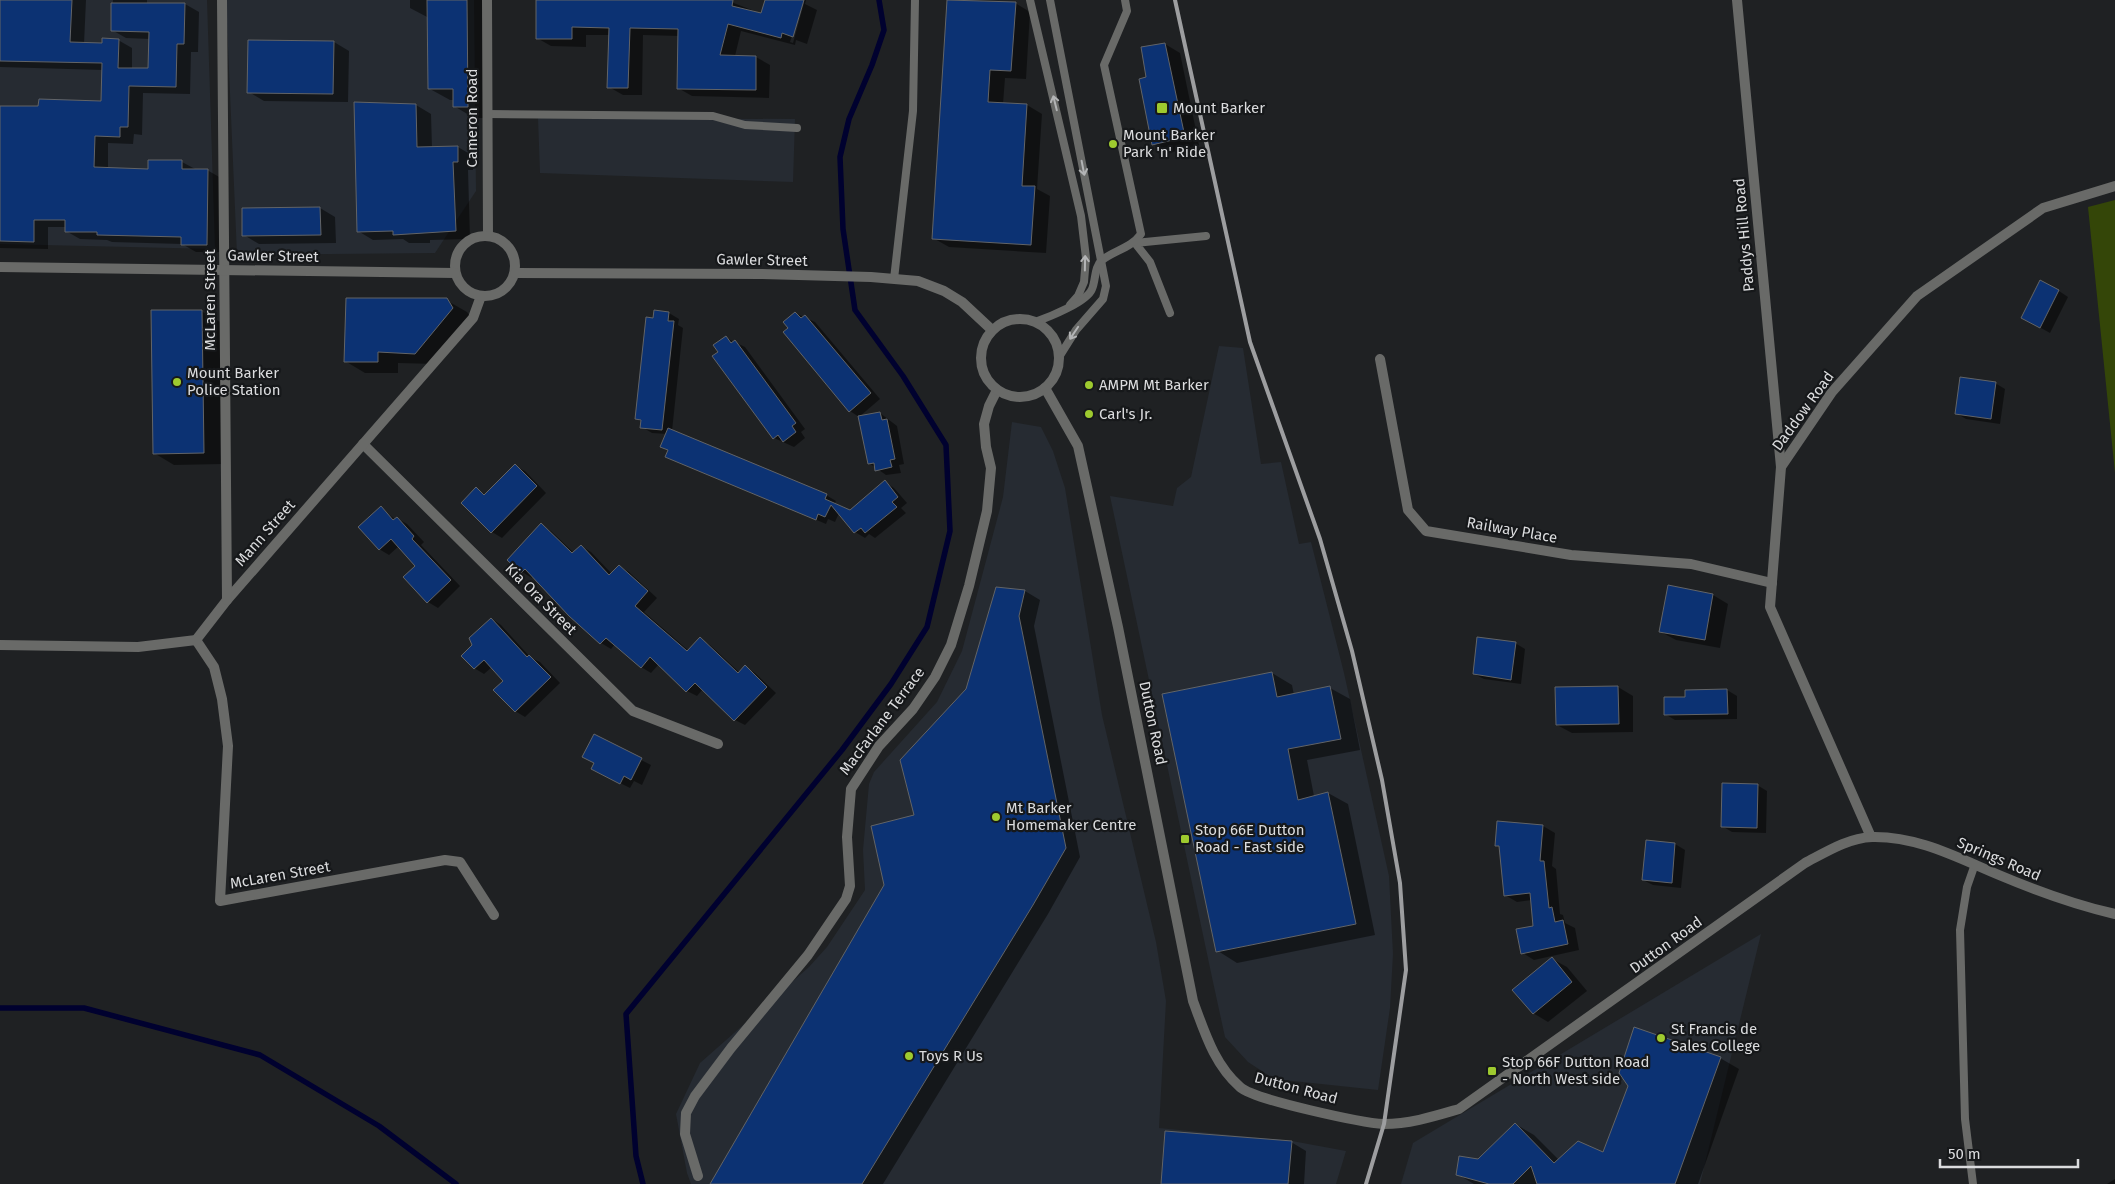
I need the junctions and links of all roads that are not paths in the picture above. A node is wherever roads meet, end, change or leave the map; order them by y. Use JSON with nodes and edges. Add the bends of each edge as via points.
{"nodes":[{"id":1,"x":222,"y":0,"type":"edge"},
{"id":2,"x":486,"y":0,"type":"edge"},
{"id":3,"x":915,"y":0,"type":"edge"},
{"id":4,"x":1030,"y":0,"type":"edge"},
{"id":5,"x":1050,"y":0,"type":"edge"},
{"id":6,"x":1125,"y":0,"type":"edge"},
{"id":7,"x":1737,"y":0,"type":"edge"},
{"id":8,"x":487,"y":114,"type":"junction"},
{"id":9,"x":797,"y":128,"type":"dead end"},
{"id":10,"x":2115,"y":186,"type":"edge"},
{"id":11,"x":488,"y":236,"type":"junction"},
{"id":12,"x":1206,"y":236,"type":"dead end"},
{"id":13,"x":1135,"y":243,"type":"junction"},
{"id":14,"x":1102,"y":261,"type":"junction"},
{"id":15,"x":0,"y":267,"type":"edge"},
{"id":16,"x":225,"y":270,"type":"junction"},
{"id":17,"x":455,"y":273,"type":"junction"},
{"id":18,"x":514,"y":273,"type":"junction"},
{"id":19,"x":894,"y":279,"type":"junction"},
{"id":20,"x":480,"y":296,"type":"junction"},
{"id":21,"x":1068,"y":306,"type":"junction"},
{"id":22,"x":1170,"y":313,"type":"dead end"},
{"id":23,"x":1035,"y":322,"type":"junction"},
{"id":24,"x":992,"y":330,"type":"junction"},
{"id":25,"x":1059,"y":357,"type":"junction"},
{"id":26,"x":1380,"y":359,"type":"dead end"},
{"id":27,"x":1046,"y":388,"type":"junction"},
{"id":28,"x":997,"y":390,"type":"junction"},
{"id":29,"x":363,"y":444,"type":"junction"},
{"id":30,"x":1781,"y":467,"type":"junction"},
{"id":31,"x":1772,"y":583,"type":"junction"},
{"id":32,"x":227,"y":600,"type":"junction"},
{"id":33,"x":196,"y":640,"type":"junction"},
{"id":34,"x":0,"y":645,"type":"edge"},
{"id":35,"x":718,"y":744,"type":"dead end"},
{"id":36,"x":1871,"y":837,"type":"junction"},
{"id":37,"x":1975,"y":864,"type":"junction"},
{"id":38,"x":2115,"y":914,"type":"edge"},
{"id":39,"x":494,"y":915,"type":"dead end"},
{"id":40,"x":698,"y":1176,"type":"dead end"},
{"id":41,"x":1973,"y":1184,"type":"edge"}],
"edges":[{"from":1,"to":16,"type":"street","name":"McLaren Street"},
{"from":2,"to":8,"type":"street","name":"Cameron Road"},
{"from":3,"to":19,"type":"lane","via":[[914,111]]},
{"from":21,"to":4,"type":"lane","one_way":true,"via":[[1078,296],[1084,282],[1086,258],[1081,216]]},
{"from":5,"to":14,"type":"lane","one_way":true},
{"from":6,"to":13,"type":"lane","via":[[1127,11],[1104,65],[1141,234]]},
{"from":7,"to":30,"type":"street","name":"Paddys Hill Road"},
{"from":8,"to":9,"type":"lane","via":[[713,116],[745,125]]},
{"from":8,"to":11,"type":"street","name":"Cameron Road"},
{"from":10,"to":30,"type":"street","name":"Daddow Road","via":[[2043,208],[1917,296],[1832,392]]},
{"from":11,"to":17,"type":"street","via":[[477,237],[460,248]]},
{"from":11,"to":18,"type":"street","via":[[507,245],[513,254]]},
{"from":12,"to":13,"type":"lane"},
{"from":13,"to":14,"type":"lane"},
{"from":13,"to":22,"type":"lane","via":[[1150,262]]},
{"from":14,"to":21,"type":"lane","via":[[1089,294]]},
{"from":14,"to":25,"type":"lane","one_way":true,"via":[[1105,294]]},
{"from":15,"to":16,"type":"street","name":"Gawler Street"},
{"from":16,"to":17,"type":"street","name":"Gawler Street"},
{"from":16,"to":32,"type":"street","name":"McLaren Street"},
{"from":17,"to":20,"type":"street","via":[[466,290]]},
{"from":18,"to":19,"type":"street","name":"Gawler Street","via":[[752,274]]},
{"from":18,"to":20,"type":"street","via":[[504,290]]},
{"from":19,"to":24,"type":"street","name":"Gawler Street","via":[[918,281],[944,291],[962,302]]},
{"from":20,"to":29,"type":"street","name":"Mann Street","via":[[473,318]]},
{"from":21,"to":23,"type":"lane","via":[[1058,314]]},
{"from":23,"to":24,"type":"street","via":[[1017,318]]},
{"from":23,"to":25,"type":"street","via":[[1051,334]]},
{"from":24,"to":28,"type":"street","via":[[983,344],[980,361],[988,383]]},
{"from":25,"to":27,"type":"street","via":[[1056,374]]},
{"from":26,"to":31,"type":"street","name":"Railway Place","via":[[1408,510],[1426,531],[1571,555],[1691,564]]},
{"from":27,"to":28,"type":"street","via":[[1025,398],[1010,397]]},
{"from":27,"to":36,"type":"street","name":"Dutton Road","via":[[1078,446],[1122,646],[1193,1001],[1215,1058],[1241,1089],[1269,1100],[1384,1124],[1420,1121],[1459,1109],[1805,863],[1836,846]]},
{"from":28,"to":40,"type":"street","name":"MacFarlane Terrace","via":[[984,424],[992,468],[987,511],[951,646],[935,677],[879,746],[851,789],[847,837],[850,886],[846,899],[808,955],[731,1048],[686,1113],[685,1134]]},
{"from":29,"to":32,"type":"street","name":"Mann Street"},
{"from":29,"to":35,"type":"street","name":"Kia Ora Street","via":[[633,711]]},
{"from":30,"to":31,"type":"street","name":"Daddow Road"},
{"from":31,"to":36,"type":"street","name":"Daddow Road","via":[[1770,607]]},
{"from":32,"to":33,"type":"street","name":"Mann Street"},
{"from":33,"to":34,"type":"street","via":[[138,647]]},
{"from":33,"to":39,"type":"street","name":"McLaren Street","via":[[214,667],[228,746],[220,901],[444,860],[460,862]]},
{"from":36,"to":37,"type":"street","name":"Springs Road","via":[[1916,841]]},
{"from":37,"to":38,"type":"street","name":"Springs Road","via":[[2056,899]]},
{"from":37,"to":41,"type":"lane","via":[[1966,887],[1960,930],[1965,1119]]}]}
